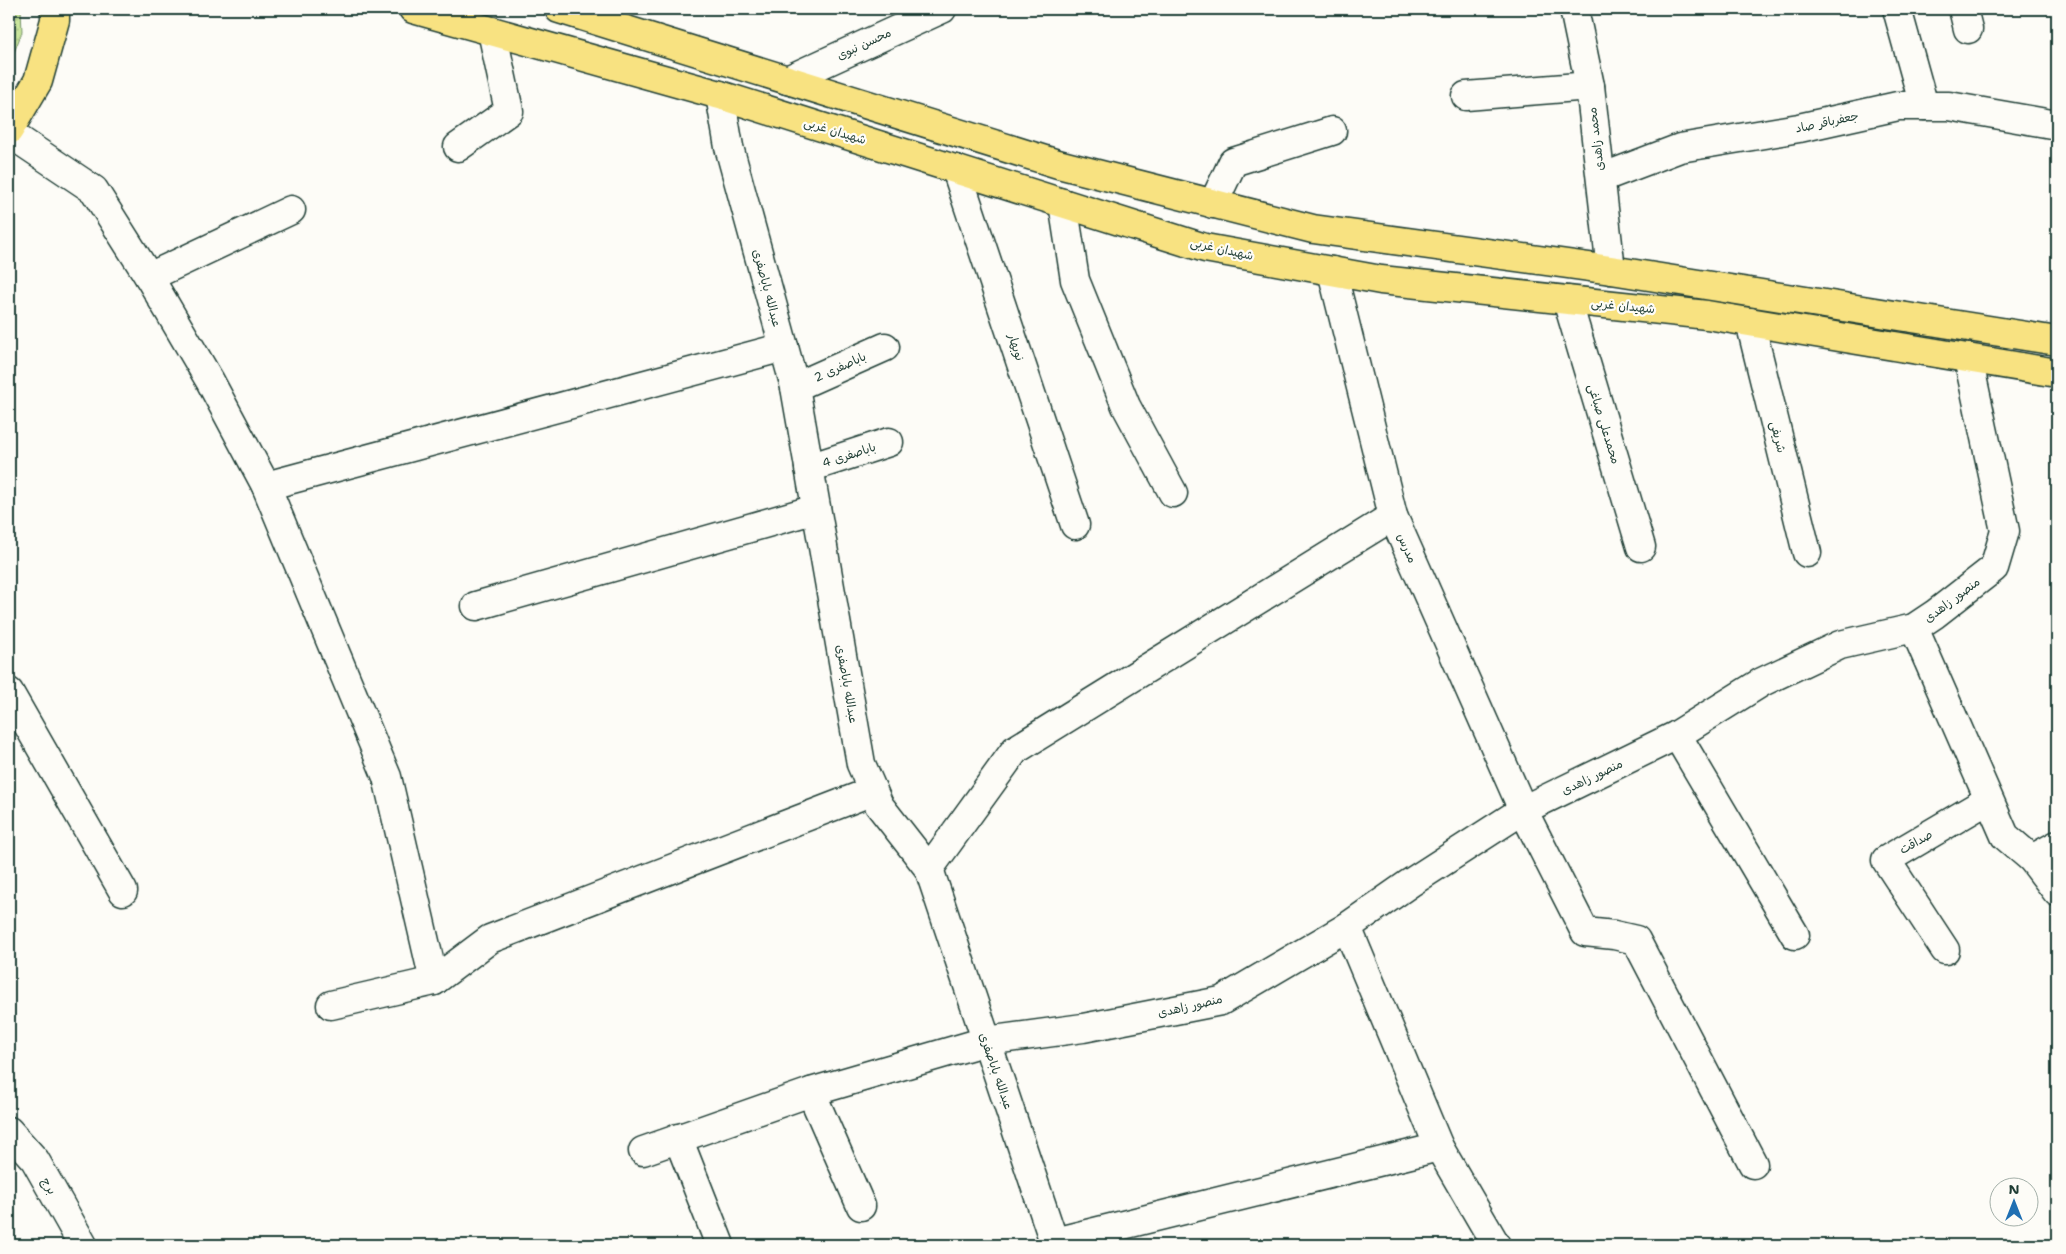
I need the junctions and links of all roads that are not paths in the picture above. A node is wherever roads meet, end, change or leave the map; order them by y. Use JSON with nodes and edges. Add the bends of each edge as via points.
{"nodes":[{"id":1,"x":412,"y":9,"type":"edge"},
{"id":2,"x":559,"y":9,"type":"edge"},
{"id":3,"x":942,"y":9,"type":"edge"},
{"id":4,"x":1574,"y":9,"type":"edge"},
{"id":5,"x":1897,"y":9,"type":"edge"},
{"id":6,"x":60,"y":13,"type":"edge"},
{"id":7,"x":492,"y":31,"type":"junction"},
{"id":8,"x":787,"y":80,"type":"junction"},
{"id":9,"x":38,"y":81,"type":"junction"},
{"id":10,"x":1590,"y":86,"type":"junction"},
{"id":11,"x":9,"y":92,"type":"edge"},
{"id":12,"x":720,"y":95,"type":"junction"},
{"id":13,"x":1466,"y":96,"type":"dead end"},
{"id":14,"x":1924,"y":106,"type":"junction"},
{"id":15,"x":2057,"y":125,"type":"edge"},
{"id":16,"x":1332,"y":131,"type":"dead end"},
{"id":17,"x":9,"y":132,"type":"edge"},
{"id":18,"x":458,"y":147,"type":"dead end"},
{"id":19,"x":956,"y":169,"type":"junction"},
{"id":20,"x":1601,"y":178,"type":"junction"},
{"id":21,"x":1063,"y":203,"type":"junction"},
{"id":22,"x":1213,"y":204,"type":"junction"},
{"id":23,"x":292,"y":210,"type":"dead end"},
{"id":24,"x":1611,"y":270,"type":"junction"},
{"id":25,"x":1332,"y":271,"type":"junction"},
{"id":26,"x":149,"y":277,"type":"junction"},
{"id":27,"x":1567,"y":300,"type":"junction"},
{"id":28,"x":1750,"y":322,"type":"junction"},
{"id":29,"x":2057,"y":341,"type":"edge"},
{"id":30,"x":784,"y":347,"type":"junction"},
{"id":31,"x":885,"y":347,"type":"dead end"},
{"id":32,"x":1968,"y":358,"type":"junction"},
{"id":33,"x":2057,"y":373,"type":"edge"},
{"id":34,"x":795,"y":387,"type":"junction"},
{"id":35,"x":889,"y":442,"type":"dead end"},
{"id":36,"x":809,"y":468,"type":"junction"},
{"id":37,"x":266,"y":486,"type":"junction"},
{"id":38,"x":1173,"y":493,"type":"dead end"},
{"id":39,"x":816,"y":509,"type":"junction"},
{"id":40,"x":1393,"y":516,"type":"junction"},
{"id":41,"x":1075,"y":526,"type":"dead end"},
{"id":42,"x":1641,"y":547,"type":"dead end"},
{"id":43,"x":1807,"y":553,"type":"dead end"},
{"id":44,"x":476,"y":606,"type":"dead end"},
{"id":45,"x":1914,"y":628,"type":"junction"},
{"id":46,"x":9,"y":692,"type":"edge"},
{"id":47,"x":1677,"y":735,"type":"junction"},
{"id":48,"x":873,"y":791,"type":"junction"},
{"id":49,"x":1988,"y":800,"type":"junction"},
{"id":50,"x":1523,"y":810,"type":"junction"},
{"id":51,"x":2057,"y":845,"type":"edge"},
{"id":52,"x":2032,"y":859,"type":"junction"},
{"id":53,"x":928,"y":869,"type":"junction"},
{"id":54,"x":123,"y":891,"type":"dead end"},
{"id":55,"x":2057,"y":892,"type":"edge"},
{"id":56,"x":1347,"y":927,"type":"junction"},
{"id":57,"x":1795,"y":935,"type":"dead end"},
{"id":58,"x":1945,"y":950,"type":"dead end"},
{"id":59,"x":434,"y":982,"type":"junction"},
{"id":60,"x":331,"y":1005,"type":"dead end"},
{"id":61,"x":986,"y":1041,"type":"junction"},
{"id":62,"x":811,"y":1092,"type":"junction"},
{"id":63,"x":9,"y":1131,"type":"edge"},
{"id":64,"x":678,"y":1138,"type":"junction"},
{"id":65,"x":1439,"y":1147,"type":"junction"},
{"id":66,"x":643,"y":1151,"type":"dead end"},
{"id":67,"x":1753,"y":1164,"type":"dead end"},
{"id":68,"x":861,"y":1206,"type":"dead end"},
{"id":69,"x":1054,"y":1244,"type":"edge"},
{"id":70,"x":83,"y":1245,"type":"edge"},
{"id":71,"x":720,"y":1245,"type":"edge"},
{"id":72,"x":1496,"y":1245,"type":"edge"}],
"edges":[{"from":1,"to":7,"type":"main road","name":"شهیدان غربی"},
{"from":2,"to":8,"type":"main road"},
{"from":3,"to":8,"type":"street","name":"محسن نبوی"},
{"from":4,"to":10,"type":"street","name":"محمد زاهدی"},
{"from":5,"to":14,"type":"street"},
{"from":6,"to":9,"type":"main road"},
{"from":7,"to":12,"type":"main road","name":"شهیدان غربی"},
{"from":7,"to":18,"type":"street","via":[[509,111]]},
{"from":8,"to":22,"type":"main road","via":[[1058,164]]},
{"from":9,"to":11,"type":"main road"},
{"from":9,"to":17,"type":"main road"},
{"from":10,"to":13,"type":"street"},
{"from":10,"to":20,"type":"street","name":"محمد زاهدی"},
{"from":12,"to":19,"type":"main road","name":"شهیدان غربی"},
{"from":12,"to":30,"type":"street","name":"عبدالله باباصفری","via":[[729,147]]},
{"from":14,"to":15,"type":"street","name":"جعفرباقر صاد","via":[[1949,106]]},
{"from":14,"to":20,"type":"street","name":"جعفرباقر صاد","via":[[1898,106],[1799,128],[1680,148]]},
{"from":16,"to":22,"type":"street","via":[[1233,162]]},
{"from":17,"to":26,"type":"street","via":[[94,190]]},
{"from":19,"to":21,"type":"main road","name":"شهیدان غربی"},
{"from":19,"to":41,"type":"street","name":"نوبهار"},
{"from":20,"to":24,"type":"street","name":"محمد زاهدی"},
{"from":21,"to":25,"type":"main road","name":"شهیدان غربی","via":[[1205,248]]},
{"from":21,"to":38,"type":"street","via":[[1075,280],[1126,406]]},
{"from":22,"to":24,"type":"main road","via":[[1313,229]]},
{"from":23,"to":26,"type":"street"},
{"from":24,"to":29,"type":"main road"},
{"from":25,"to":27,"type":"main road","name":"شهیدان غربی","via":[[1381,280]]},
{"from":25,"to":40,"type":"street","name":"مدرس"},
{"from":26,"to":37,"type":"street"},
{"from":27,"to":28,"type":"main road","name":"شهیدان غربی"},
{"from":27,"to":42,"type":"street","name":"محمدعلی صباغی"},
{"from":28,"to":32,"type":"main road","name":"شهیدان غربی"},
{"from":28,"to":43,"type":"street","name":"شریفی"},
{"from":30,"to":34,"type":"street","name":"عبدالله باباصفری"},
{"from":30,"to":37,"type":"street"},
{"from":31,"to":34,"type":"street","name":"باباصفری 2"},
{"from":32,"to":33,"type":"main road","name":"شهیدان غربی"},
{"from":32,"to":45,"type":"street","name":"منصور زاهدی","via":[[2005,531],[1994,568]]},
{"from":34,"to":36,"type":"street","name":"عبدالله باباصفری"},
{"from":35,"to":36,"type":"street","name":"باباصفری 4"},
{"from":36,"to":39,"type":"street","name":"عبدالله باباصفری"},
{"from":37,"to":59,"type":"street","via":[[387,776]]},
{"from":39,"to":44,"type":"street"},
{"from":39,"to":48,"type":"street","name":"عبدالله باباصفری","via":[[861,764]]},
{"from":40,"to":50,"type":"street","name":"مدرس"},
{"from":40,"to":53,"type":"street","via":[[1016,750]]},
{"from":45,"to":47,"type":"street","name":"منصور زاهدی","via":[[1840,645],[1762,682]]},
{"from":45,"to":49,"type":"street"},
{"from":46,"to":54,"type":"street"},
{"from":47,"to":50,"type":"street","name":"منصور زاهدی"},
{"from":47,"to":57,"type":"street"},
{"from":48,"to":53,"type":"street","name":"عبدالله باباصفری","via":[[879,804]]},
{"from":48,"to":59,"type":"street","via":[[490,940]]},
{"from":49,"to":52,"type":"street","via":[[2005,836]]},
{"from":49,"to":58,"type":"street","name":"صداقت","via":[[1886,860]]},
{"from":50,"to":56,"type":"street","name":"منصور زاهدی"},
{"from":50,"to":67,"type":"street","name":"مدرس","via":[[1585,932],[1636,940]]},
{"from":51,"to":52,"type":"street"},
{"from":52,"to":55,"type":"street"},
{"from":53,"to":61,"type":"street","name":"عبدالله باباصفری"},
{"from":56,"to":61,"type":"street","name":"منصور زاهدی","via":[[1221,1001],[1083,1028]]},
{"from":56,"to":65,"type":"street"},
{"from":59,"to":60,"type":"street"},
{"from":61,"to":62,"type":"street","name":"منصور زاهدی"},
{"from":61,"to":69,"type":"street","name":"عبدالله باباصفری"},
{"from":62,"to":64,"type":"street","name":"منصور زاهدی"},
{"from":62,"to":68,"type":"street"},
{"from":63,"to":70,"type":"street","name":"برج","via":[[35,1160]]},
{"from":64,"to":66,"type":"street","name":"منصور زاهدی"},
{"from":64,"to":71,"type":"street"},
{"from":65,"to":69,"type":"street"},
{"from":65,"to":72,"type":"street"}]}
